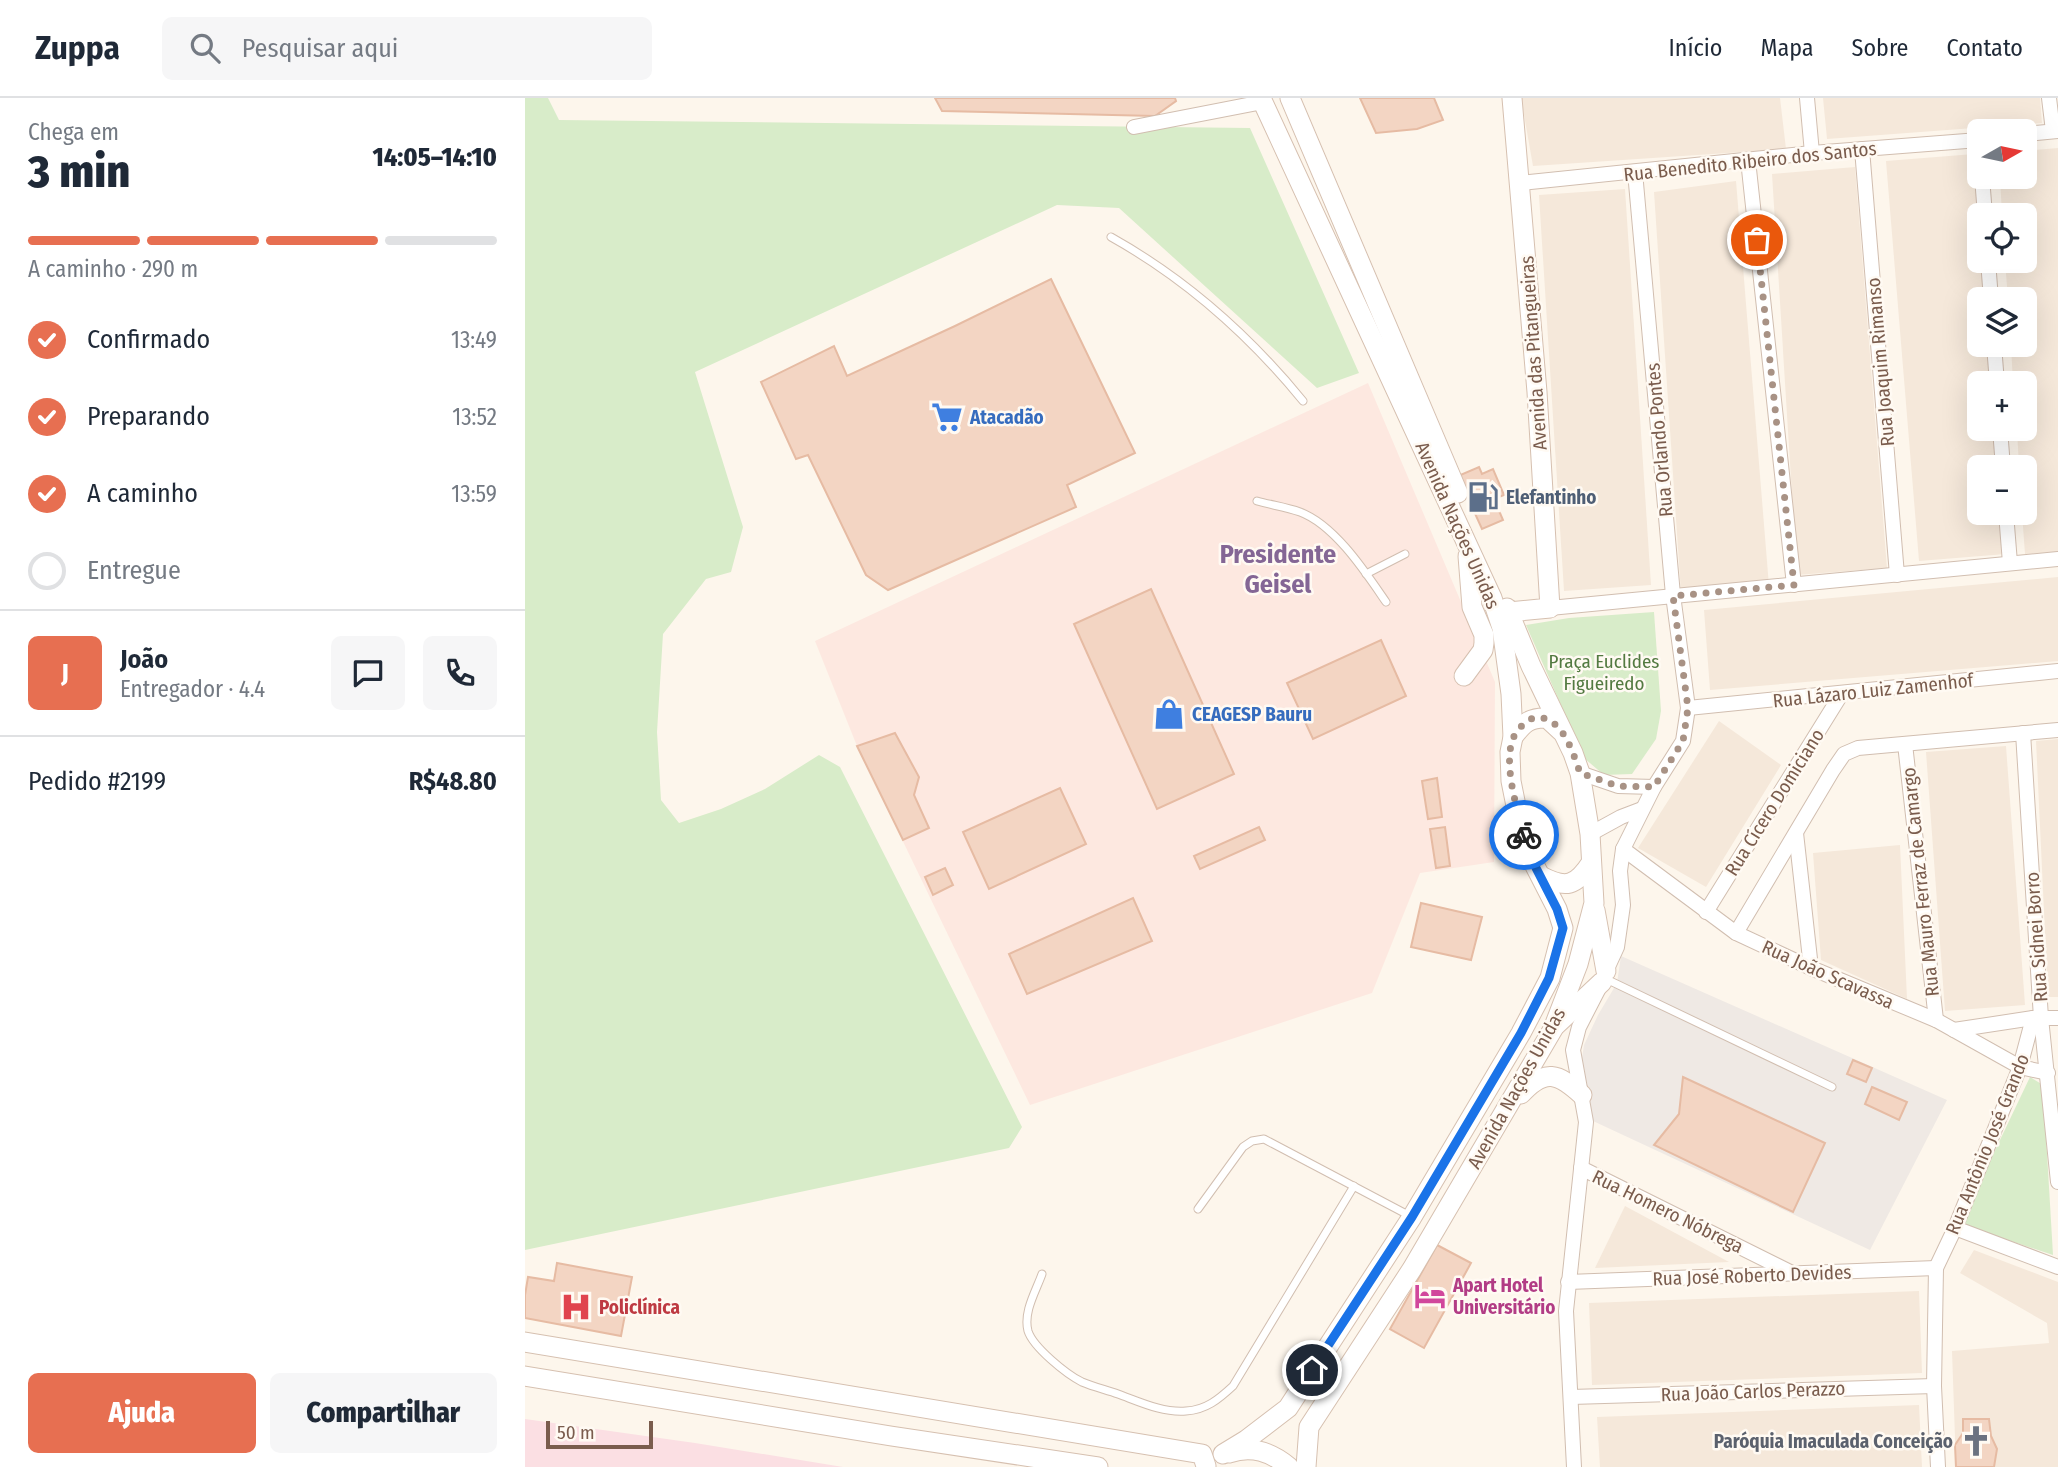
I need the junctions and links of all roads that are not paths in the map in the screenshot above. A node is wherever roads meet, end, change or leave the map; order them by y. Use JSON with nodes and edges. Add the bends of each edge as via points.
{"nodes":[{"id":1,"x":1290,"y":98,"type":"edge"},
{"id":2,"x":1512,"y":98,"type":"edge"},
{"id":3,"x":1807,"y":98,"type":"edge"},
{"id":4,"x":2049,"y":98,"type":"edge"},
{"id":5,"x":1255,"y":100,"type":"edge"},
{"id":6,"x":1213,"y":104,"type":"edge"},
{"id":7,"x":1134,"y":127,"type":"dead end"},
{"id":8,"x":2055,"y":131,"type":"edge"},
{"id":9,"x":2037,"y":133,"type":"edge"},
{"id":10,"x":1967,"y":140,"type":"edge"},
{"id":11,"x":1862,"y":149,"type":"junction"},
{"id":12,"x":1812,"y":153,"type":"junction"},
{"id":13,"x":1748,"y":160,"type":"junction"},
{"id":14,"x":1635,"y":172,"type":"junction"},
{"id":15,"x":1520,"y":183,"type":"junction"},
{"id":16,"x":1111,"y":237,"type":"dead end"},
{"id":17,"x":1303,"y":401,"type":"dead end"},
{"id":18,"x":1257,"y":501,"type":"dead end"},
{"id":19,"x":2007,"y":525,"type":"edge"},
{"id":20,"x":1468,"y":544,"type":"junction"},
{"id":21,"x":1405,"y":554,"type":"dead end"},
{"id":22,"x":2058,"y":559,"type":"edge"},
{"id":23,"x":2010,"y":563,"type":"junction"},
{"id":24,"x":1366,"y":574,"type":"junction"},
{"id":25,"x":1897,"y":575,"type":"junction"},
{"id":26,"x":1794,"y":585,"type":"junction"},
{"id":27,"x":1673,"y":596,"type":"junction"},
{"id":28,"x":1386,"y":602,"type":"dead end"},
{"id":29,"x":1550,"y":608,"type":"junction"},
{"id":30,"x":1509,"y":612,"type":"junction"},
{"id":31,"x":2058,"y":671,"type":"edge"},
{"id":32,"x":1464,"y":676,"type":"dead end"},
{"id":33,"x":1842,"y":692,"type":"junction"},
{"id":34,"x":1688,"y":708,"type":"junction"},
{"id":35,"x":2058,"y":730,"type":"edge"},
{"id":36,"x":2023,"y":733,"type":"junction"},
{"id":37,"x":1513,"y":737,"type":"junction"},
{"id":38,"x":1905,"y":744,"type":"junction"},
{"id":39,"x":1573,"y":753,"type":"junction"},
{"id":40,"x":1580,"y":773,"type":"junction"},
{"id":41,"x":1654,"y":787,"type":"junction"},
{"id":42,"x":1642,"y":809,"type":"junction"},
{"id":43,"x":1796,"y":833,"type":"junction"},
{"id":44,"x":1590,"y":834,"type":"junction"},
{"id":45,"x":1623,"y":849,"type":"junction"},
{"id":46,"x":1591,"y":863,"type":"junction"},
{"id":47,"x":1541,"y":876,"type":"junction"},
{"id":48,"x":1594,"y":903,"type":"junction"},
{"id":49,"x":1706,"y":912,"type":"junction"},
{"id":50,"x":1736,"y":933,"type":"junction"},
{"id":51,"x":1811,"y":968,"type":"junction"},
{"id":52,"x":1604,"y":977,"type":"junction"},
{"id":53,"x":2058,"y":1017,"type":"edge"},
{"id":54,"x":2037,"y":1018,"type":"junction"},
{"id":55,"x":1936,"y":1020,"type":"junction"},
{"id":56,"x":1553,"y":1028,"type":"junction"},
{"id":57,"x":1954,"y":1030,"type":"junction"},
{"id":58,"x":2020,"y":1067,"type":"junction"},
{"id":59,"x":2047,"y":1073,"type":"junction"},
{"id":60,"x":1832,"y":1087,"type":"dead end"},
{"id":61,"x":1582,"y":1095,"type":"junction"},
{"id":62,"x":1506,"y":1110,"type":"junction"},
{"id":63,"x":1581,"y":1168,"type":"junction"},
{"id":64,"x":2058,"y":1182,"type":"edge"},
{"id":65,"x":1354,"y":1186,"type":"junction"},
{"id":66,"x":1198,"y":1209,"type":"dead end"},
{"id":67,"x":1412,"y":1217,"type":"junction"},
{"id":68,"x":1955,"y":1228,"type":"junction"},
{"id":69,"x":2058,"y":1267,"type":"edge"},
{"id":70,"x":1936,"y":1268,"type":"junction"},
{"id":71,"x":1794,"y":1273,"type":"junction"},
{"id":72,"x":1042,"y":1274,"type":"dead end"},
{"id":73,"x":1568,"y":1282,"type":"junction"},
{"id":74,"x":525,"y":1342,"type":"edge"},
{"id":75,"x":525,"y":1376,"type":"edge"},
{"id":76,"x":1934,"y":1386,"type":"junction"},
{"id":77,"x":1571,"y":1397,"type":"junction"},
{"id":78,"x":1223,"y":1454,"type":"junction"},
{"id":79,"x":1206,"y":1466,"type":"edge"},
{"id":80,"x":1098,"y":1467,"type":"edge"},
{"id":81,"x":1289,"y":1467,"type":"edge"},
{"id":82,"x":1306,"y":1467,"type":"edge"},
{"id":83,"x":1574,"y":1467,"type":"edge"},
{"id":84,"x":1938,"y":1467,"type":"edge"}],
"edges":[{"from":1,"to":30,"type":"main road","name":"Avenida Nações Unidas"},
{"from":2,"to":15,"type":"main road","name":"Avenida das Pitangueiras"},
{"from":3,"to":12,"type":"street"},
{"from":4,"to":8,"type":"street"},
{"from":5,"to":6,"type":"street"},
{"from":5,"to":20,"type":"main road","name":"Avenida Nações Unidas"},
{"from":6,"to":7,"type":"street"},
{"from":8,"to":9,"type":"street"},
{"from":10,"to":11,"type":"street","name":"Rua Benedito Ribeiro dos Santos"},
{"from":11,"to":12,"type":"street","name":"Rua Benedito Ribeiro dos Santos"},
{"from":11,"to":25,"type":"street","name":"Rua Joaquim Rimanso"},
{"from":12,"to":13,"type":"street","name":"Rua Benedito Ribeiro dos Santos"},
{"from":13,"to":14,"type":"street","name":"Rua Benedito Ribeiro dos Santos"},
{"from":13,"to":26,"type":"street"},
{"from":14,"to":15,"type":"street","name":"Rua Benedito Ribeiro dos Santos"},
{"from":14,"to":27,"type":"street","name":"Rua Orlando Pontes"},
{"from":15,"to":29,"type":"main road","name":"Avenida das Pitangueiras"},
{"from":16,"to":17,"type":"lane","via":[[1147,257],[1206,301],[1255,346]]},
{"from":18,"to":24,"type":"lane","via":[[1302,512],[1323,526]]},
{"from":19,"to":23,"type":"street"},
{"from":20,"to":32,"type":"main road","via":[[1472,607],[1484,643]]},
{"from":20,"to":37,"type":"main road","name":"Avenida Nações Unidas","via":[[1502,628]]},
{"from":21,"to":24,"type":"lane"},
{"from":22,"to":23,"type":"street"},
{"from":23,"to":25,"type":"street"},
{"from":24,"to":28,"type":"lane"},
{"from":25,"to":26,"type":"street"},
{"from":26,"to":27,"type":"street"},
{"from":27,"to":29,"type":"street"},
{"from":27,"to":34,"type":"street","name":"Rua Orlando Pontes"},
{"from":29,"to":30,"type":"main road"},
{"from":30,"to":39,"type":"main road","name":"Avenida Nações Unidas"},
{"from":31,"to":33,"type":"street","name":"Rua Lázaro Luiz Zamenhof"},
{"from":33,"to":34,"type":"street","name":"Rua Lázaro Luiz Zamenhof"},
{"from":33,"to":49,"type":"street","name":"Rua Cícero Domiciano"},
{"from":34,"to":41,"type":"street","name":"Rua Orlando Pontes","via":[[1683,741]]},
{"from":35,"to":36,"type":"street"},
{"from":36,"to":38,"type":"street"},
{"from":36,"to":54,"type":"street","name":"Rua Sidnei Borro"},
{"from":37,"to":39,"type":"main road","via":[[1527,720],[1548,718]]},
{"from":37,"to":47,"type":"main road","name":"Avenida Nações Unidas","via":[[1511,781],[1517,811]]},
{"from":38,"to":43,"type":"street","via":[[1858,748],[1844,754]]},
{"from":38,"to":55,"type":"street","name":"Rua Mauro Ferraz de Camargo"},
{"from":39,"to":40,"type":"main road","name":"Avenida Nações Unidas"},
{"from":40,"to":41,"type":"street","via":[[1618,786]]},
{"from":40,"to":44,"type":"main road","name":"Avenida Nações Unidas"},
{"from":41,"to":42,"type":"street","name":"Rua Orlando Pontes"},
{"from":42,"to":44,"type":"street"},
{"from":42,"to":45,"type":"street","name":"Rua Orlando Pontes"},
{"from":43,"to":50,"type":"street"},
{"from":43,"to":51,"type":"street"},
{"from":44,"to":46,"type":"main road","name":"Avenida Nações Unidas"},
{"from":45,"to":49,"type":"street","name":"Rua João Scavassa"},
{"from":45,"to":52,"type":"street","via":[[1618,947]]},
{"from":46,"to":47,"type":"main road","via":[[1581,878],[1569,884]]},
{"from":46,"to":48,"type":"main road","name":"Avenida Nações Unidas"},
{"from":47,"to":67,"type":"main road","name":"Avenida Nações Unidas","via":[[1563,928],[1549,978]]},
{"from":48,"to":52,"type":"main road"},
{"from":48,"to":56,"type":"main road","name":"Avenida Nações Unidas","via":[[1578,964]]},
{"from":49,"to":50,"type":"street","name":"Rua João Scavassa"},
{"from":50,"to":51,"type":"street","name":"Rua João Scavassa"},
{"from":51,"to":55,"type":"street","name":"Rua João Scavassa"},
{"from":52,"to":56,"type":"main road"},
{"from":52,"to":60,"type":"lane"},
{"from":52,"to":61,"type":"street","via":[[1573,1050]]},
{"from":53,"to":54,"type":"street"},
{"from":54,"to":57,"type":"street"},
{"from":54,"to":58,"type":"street","name":"Rua Antônio José Grando"},
{"from":54,"to":59,"type":"street","name":"Rua Sidnei Borro"},
{"from":55,"to":57,"type":"street","name":"Rua João Scavassa"},
{"from":56,"to":62,"type":"main road","name":"Avenida Nações Unidas"},
{"from":57,"to":58,"type":"street","name":"Rua João Scavassa"},
{"from":58,"to":59,"type":"street","name":"Rua João Scavassa"},
{"from":58,"to":68,"type":"street","name":"Rua Antônio José Grando"},
{"from":59,"to":64,"type":"street","name":"Rua Sidnei Borro"},
{"from":61,"to":62,"type":"main road","via":[[1566,1081],[1549,1076],[1534,1080]]},
{"from":61,"to":63,"type":"street","via":[[1586,1122]]},
{"from":62,"to":82,"type":"main road","name":"Avenida Nações Unidas","via":[[1412,1269],[1309,1427]]},
{"from":63,"to":71,"type":"street","name":"Rua Homero Nóbrega"},
{"from":63,"to":73,"type":"street"},
{"from":65,"to":66,"type":"lane","via":[[1264,1139],[1243,1147]]},
{"from":65,"to":67,"type":"lane"},
{"from":65,"to":72,"type":"lane","via":[[1233,1386],[1202,1409],[1163,1410],[1081,1381],[1061,1367],[1034,1343],[1028,1331],[1026,1316]]},
{"from":67,"to":78,"type":"main road","name":"Avenida Nações Unidas","via":[[1288,1408]]},
{"from":68,"to":69,"type":"street"},
{"from":68,"to":70,"type":"street","name":"Rua Antônio José Grando"},
{"from":70,"to":71,"type":"street","name":"Rua José Roberto Devides"},
{"from":70,"to":76,"type":"street"},
{"from":71,"to":73,"type":"street","name":"Rua José Roberto Devides"},
{"from":73,"to":77,"type":"street"},
{"from":74,"to":79,"type":"main road","via":[[1202,1454]]},
{"from":75,"to":80,"type":"main road"},
{"from":76,"to":77,"type":"street","name":"Rua João Carlos Perazzo"},
{"from":76,"to":84,"type":"street"},
{"from":77,"to":83,"type":"street"},
{"from":78,"to":79,"type":"main road","name":"Avenida Nações Unidas"},
{"from":78,"to":81,"type":"main road","via":[[1258,1451]]}]}
